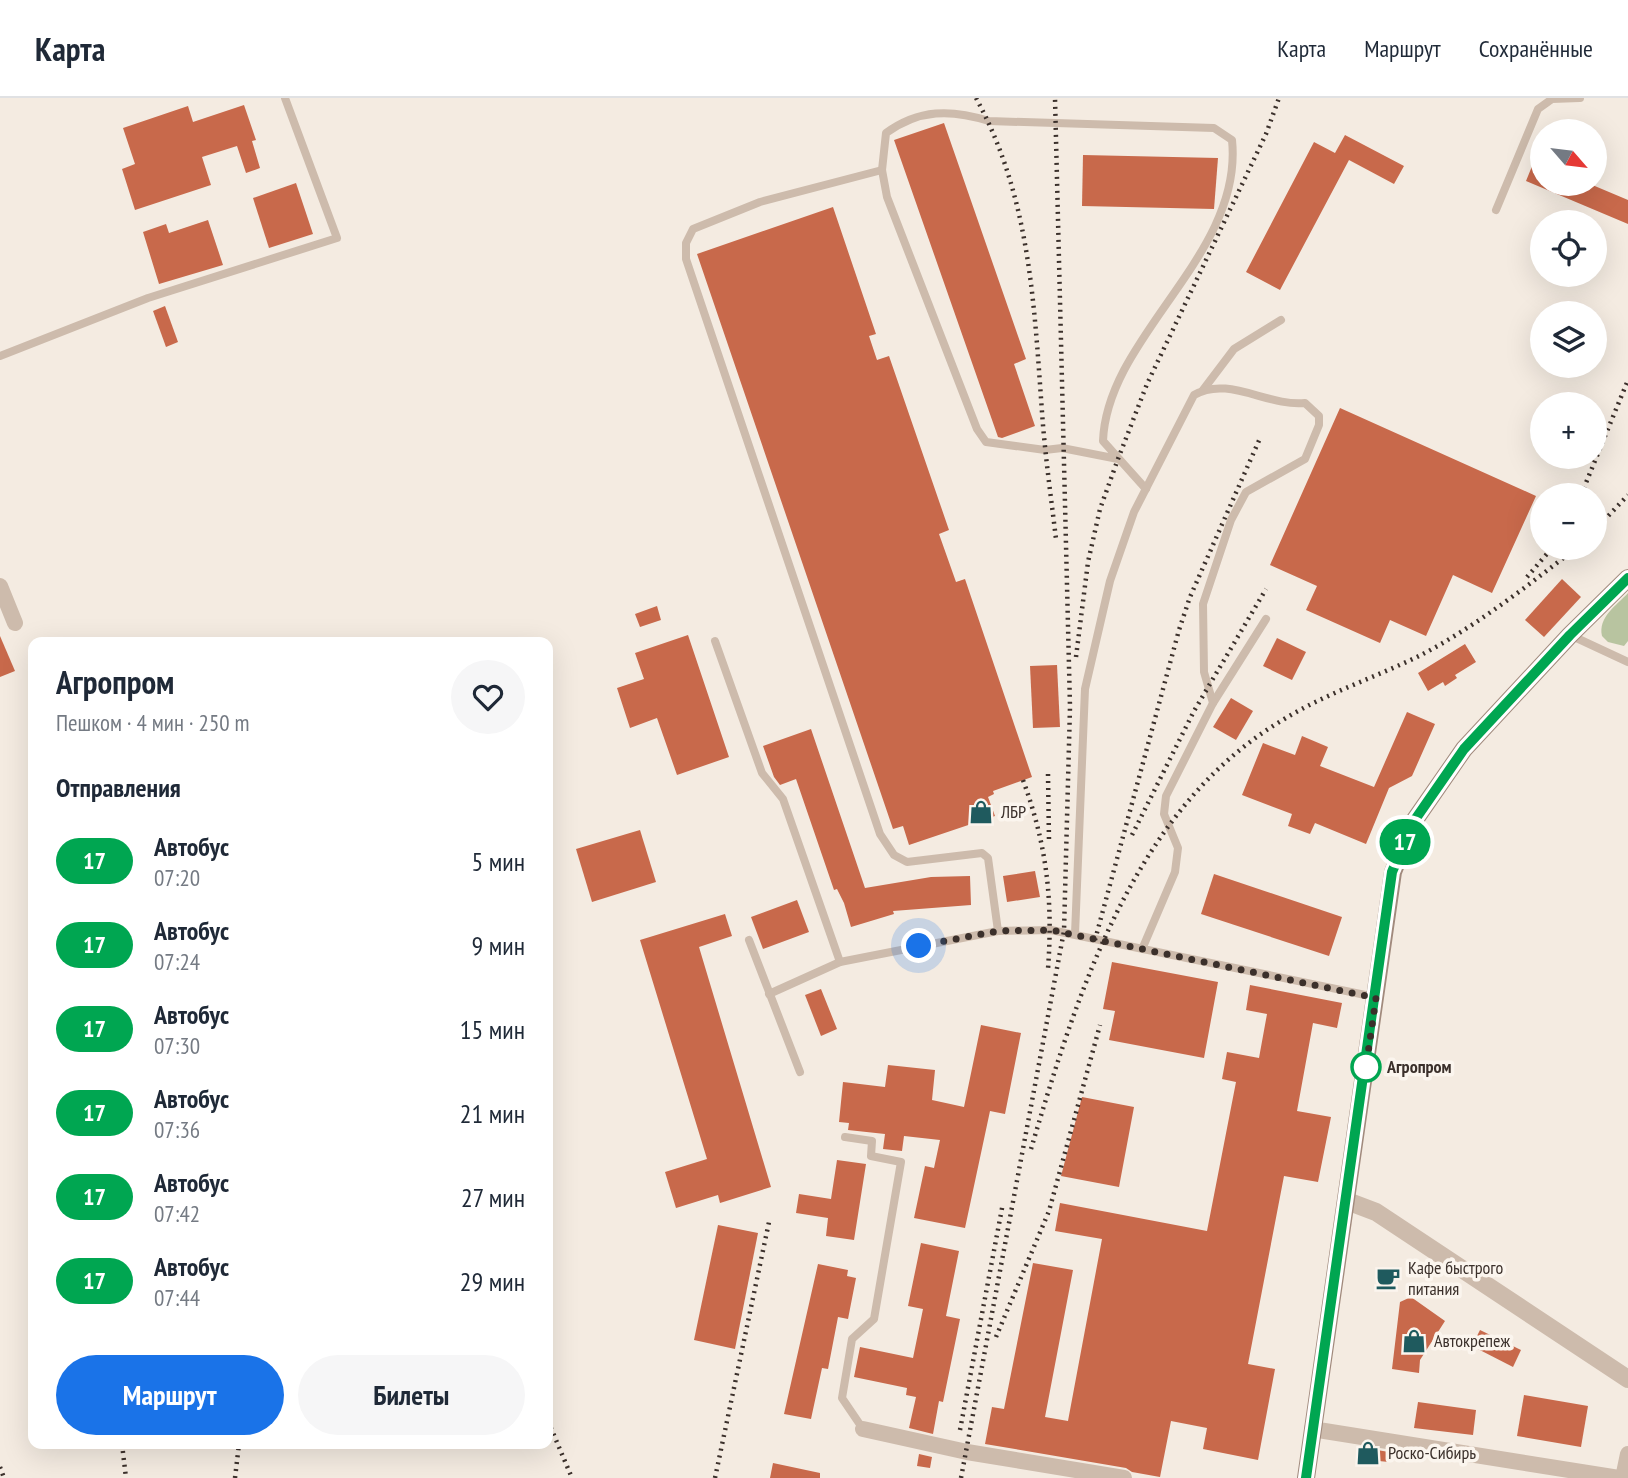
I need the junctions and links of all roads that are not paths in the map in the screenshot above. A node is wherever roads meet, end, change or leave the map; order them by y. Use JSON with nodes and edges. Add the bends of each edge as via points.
{"nodes":[{"id":1,"x":285,"y":98,"type":"edge"},
{"id":2,"x":1580,"y":98,"type":"edge"},
{"id":3,"x":882,"y":170,"type":"junction"},
{"id":4,"x":1496,"y":210,"type":"dead end"},
{"id":5,"x":1281,"y":320,"type":"dead end"},
{"id":6,"x":0,"y":356,"type":"edge"},
{"id":7,"x":1203,"y":390,"type":"junction"},
{"id":8,"x":1118,"y":459,"type":"junction"},
{"id":9,"x":1146,"y":489,"type":"junction"},
{"id":10,"x":1628,"y":578,"type":"edge"},
{"id":11,"x":0,"y":586,"type":"edge"},
{"id":12,"x":1266,"y":619,"type":"dead end"},
{"id":13,"x":15,"y":623,"type":"dead end"},
{"id":14,"x":1570,"y":635,"type":"junction"},
{"id":15,"x":715,"y":641,"type":"dead end"},
{"id":16,"x":1626,"y":658,"type":"edge"},
{"id":17,"x":1213,"y":703,"type":"junction"},
{"id":18,"x":998,"y":931,"type":"junction"},
{"id":19,"x":1075,"y":934,"type":"junction"},
{"id":20,"x":749,"y":940,"type":"dead end"},
{"id":21,"x":1143,"y":947,"type":"junction"},
{"id":22,"x":840,"y":962,"type":"junction"},
{"id":23,"x":769,"y":994,"type":"junction"},
{"id":24,"x":1376,"y":998,"type":"junction"},
{"id":25,"x":800,"y":1072,"type":"dead end"},
{"id":26,"x":845,"y":1137,"type":"dead end"},
{"id":27,"x":1347,"y":1201,"type":"junction"},
{"id":28,"x":1628,"y":1378,"type":"edge"},
{"id":29,"x":863,"y":1429,"type":"joint"},
{"id":30,"x":1312,"y":1429,"type":"junction"},
{"id":31,"x":1628,"y":1454,"type":"edge"},
{"id":32,"x":1124,"y":1478,"type":"edge"},
{"id":33,"x":1306,"y":1478,"type":"edge"},
{"id":34,"x":1621,"y":1478,"type":"edge"}],
"edges":[{"from":1,"to":6,"type":"lane","via":[[337,238],[148,298]]},
{"from":2,"to":4,"type":"lane","via":[[1552,99],[1538,109]]},
{"from":3,"to":8,"type":"lane","via":[[887,197],[986,442],[1062,448]]},
{"from":3,"to":8,"type":"lane","via":[[886,133],[907,118],[960,112],[989,121],[1214,128],[1232,140],[1231,181],[1224,207],[1182,283],[1145,336],[1104,416],[1103,440]]},
{"from":3,"to":18,"type":"lane","via":[[760,202],[693,229],[686,243],[686,259],[880,834],[894,855],[907,862],[982,853],[988,858]]},
{"from":5,"to":7,"type":"lane","via":[[1234,349]]},
{"from":7,"to":9,"type":"lane","via":[[1194,395]]},
{"from":7,"to":17,"type":"lane","via":[[1214,386],[1289,405],[1305,403],[1319,416],[1305,459],[1246,492],[1231,520],[1203,604],[1204,672]]},
{"from":8,"to":9,"type":"lane"},
{"from":9,"to":19,"type":"lane","via":[[1110,581],[1085,690]]},
{"from":10,"to":14,"type":"main road"},
{"from":11,"to":13,"type":"street"},
{"from":12,"to":17,"type":"lane"},
{"from":14,"to":16,"type":"lane"},
{"from":14,"to":24,"type":"main road","via":[[1464,749],[1412,824],[1392,872]]},
{"from":15,"to":22,"type":"lane","via":[[762,773],[783,799]]},
{"from":17,"to":21,"type":"lane","via":[[1166,796],[1164,814],[1178,848],[1175,872]]},
{"from":18,"to":19,"type":"lane"},
{"from":18,"to":22,"type":"lane"},
{"from":19,"to":21,"type":"lane"},
{"from":20,"to":23,"type":"lane"},
{"from":21,"to":24,"type":"lane"},
{"from":22,"to":23,"type":"lane"},
{"from":23,"to":25,"type":"lane"},
{"from":24,"to":27,"type":"main road"},
{"from":26,"to":29,"type":"lane","via":[[872,1141],[871,1156],[901,1162],[874,1319],[852,1339],[842,1398]]},
{"from":27,"to":28,"type":"street","via":[[1376,1212]]},
{"from":27,"to":30,"type":"main road"},
{"from":29,"to":32,"type":"street"},
{"from":30,"to":33,"type":"main road"},
{"from":30,"to":34,"type":"street"},
{"from":31,"to":34,"type":"street"}]}
